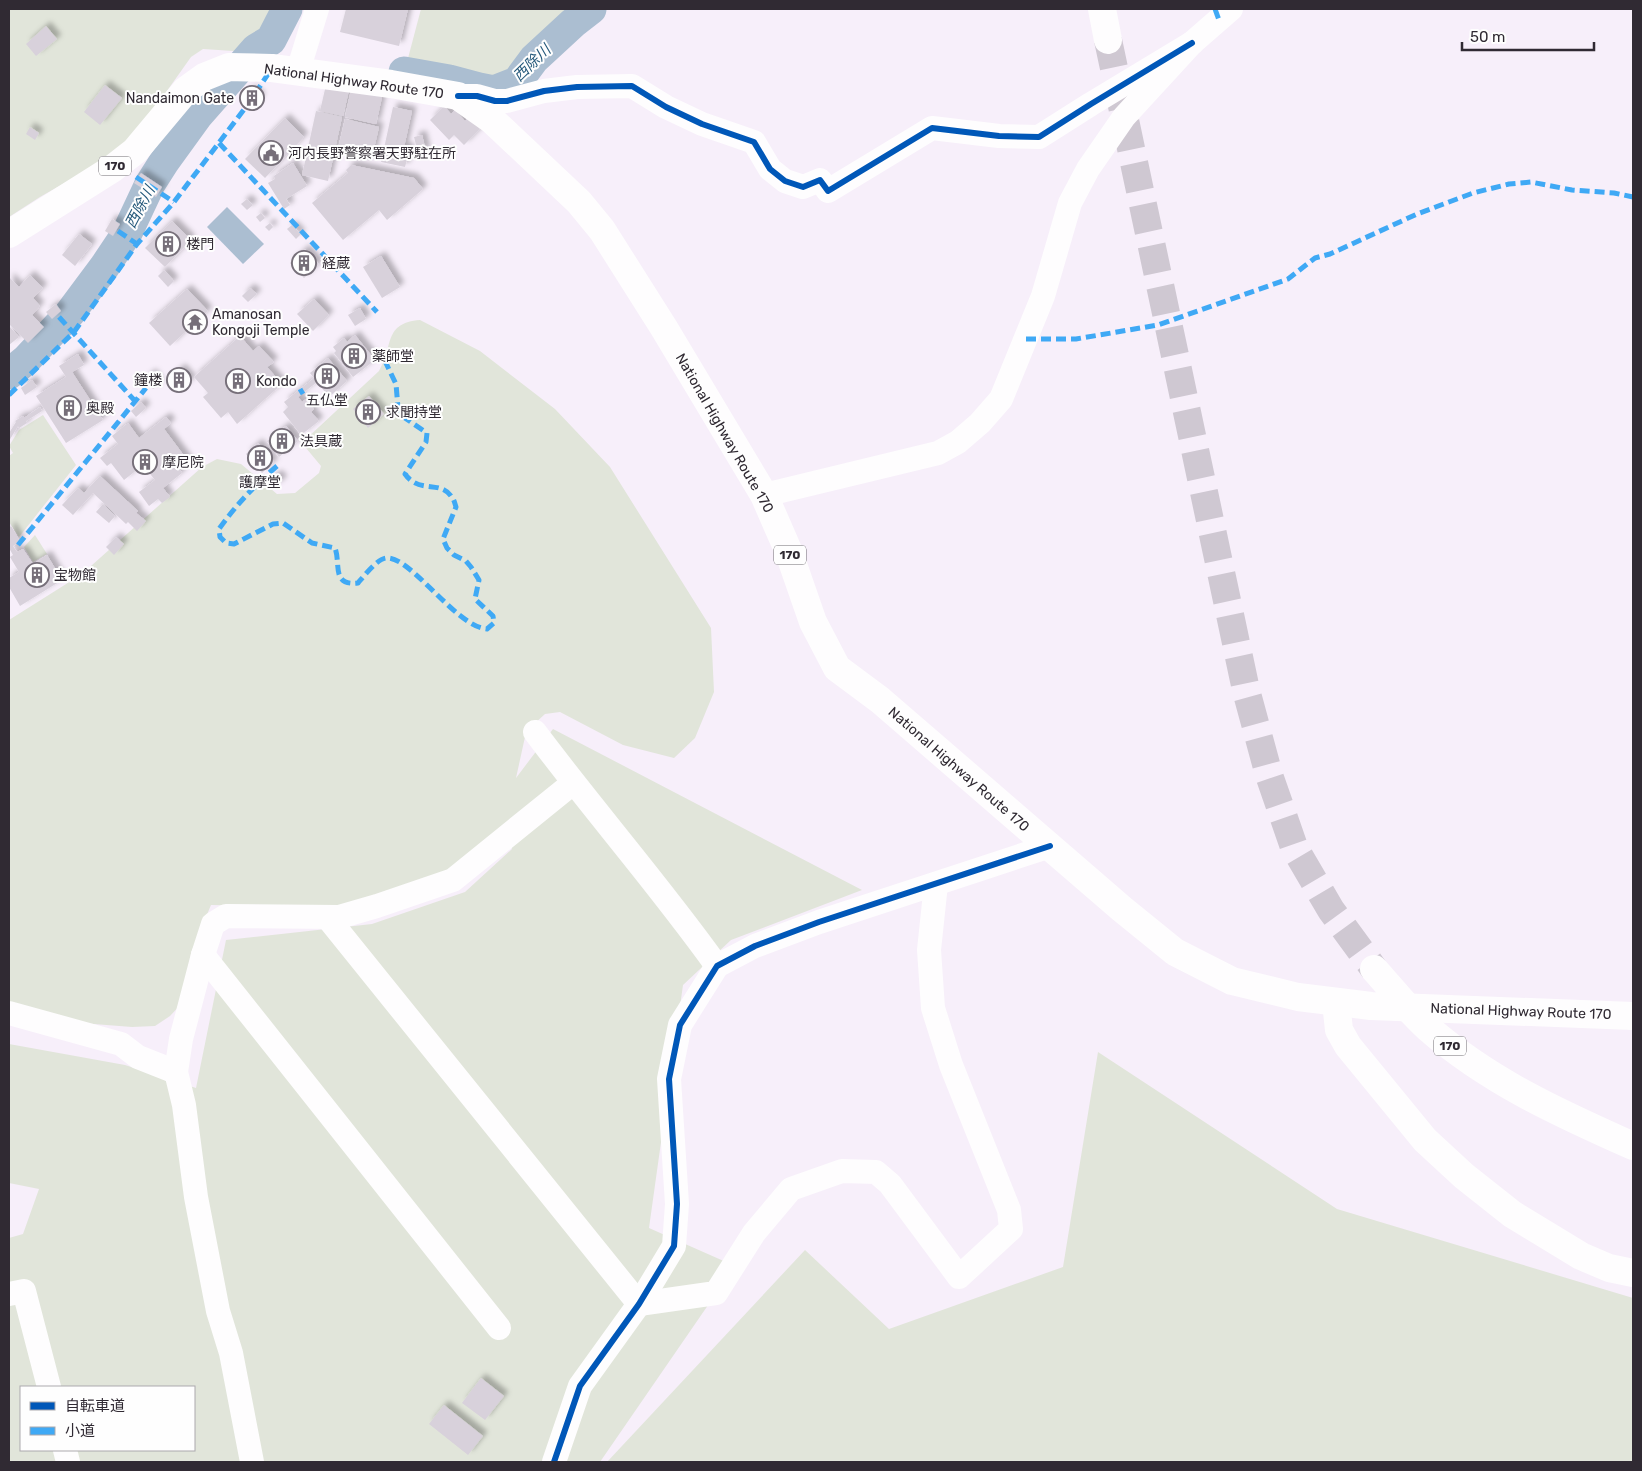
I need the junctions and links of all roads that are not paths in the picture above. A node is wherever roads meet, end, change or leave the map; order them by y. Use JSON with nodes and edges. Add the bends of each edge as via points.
{"nodes":[{"id":1,"x":317,"y":9,"type":"edge"},
{"id":2,"x":1102,"y":9,"type":"edge"},
{"id":3,"x":1231,"y":9,"type":"edge"},
{"id":4,"x":1108,"y":40,"type":"tunnel mouth"},
{"id":5,"x":1192,"y":43,"type":"junction"},
{"id":6,"x":298,"y":71,"type":"junction"},
{"id":7,"x":458,"y":96,"type":"junction"},
{"id":8,"x":9,"y":234,"type":"edge"},
{"id":9,"x":764,"y":495,"type":"junction"},
{"id":10,"x":535,"y":732,"type":"dead end"},
{"id":11,"x":573,"y":783,"type":"junction"},
{"id":12,"x":1050,"y":846,"type":"junction"},
{"id":13,"x":936,"y":884,"type":"junction"},
{"id":14,"x":326,"y":917,"type":"junction"},
{"id":15,"x":203,"y":954,"type":"junction"},
{"id":16,"x":718,"y":966,"type":"junction"},
{"id":17,"x":1374,"y":970,"type":"tunnel mouth"},
{"id":18,"x":1336,"y":1002,"type":"junction"},
{"id":19,"x":9,"y":1012,"type":"edge"},
{"id":20,"x":1633,"y":1016,"type":"edge"},
{"id":21,"x":176,"y":1072,"type":"junction"},
{"id":22,"x":1542,"y":1104,"type":"junction"},
{"id":23,"x":1586,"y":1125,"type":"junction"},
{"id":24,"x":1633,"y":1128,"type":"edge"},
{"id":25,"x":1633,"y":1146,"type":"edge"},
{"id":26,"x":1633,"y":1161,"type":"edge"},
{"id":27,"x":1633,"y":1257,"type":"edge"},
{"id":28,"x":1633,"y":1273,"type":"edge"},
{"id":29,"x":9,"y":1294,"type":"edge"},
{"id":30,"x":639,"y":1304,"type":"junction"},
{"id":31,"x":499,"y":1328,"type":"dead end"},
{"id":32,"x":49,"y":1386,"type":"edge"},
{"id":33,"x":252,"y":1462,"type":"edge"},
{"id":34,"x":554,"y":1462,"type":"edge"}],
"edges":[{"from":1,"to":6,"type":"street"},
{"from":2,"to":4,"type":"highway"},
{"from":3,"to":5,"type":"street"},
{"from":5,"to":7,"type":"street","via":[[1039,137],[932,128],[828,191],[820,180],[803,187],[785,181],[770,169],[754,142],[702,124],[632,86],[577,87],[544,91],[507,101]]},
{"from":5,"to":9,"type":"street","via":[[1124,117],[1088,169],[1070,204],[1043,296],[1001,398],[980,422],[958,442],[938,454]]},
{"from":6,"to":7,"type":"highway","name":"National Highway Route 170","number":"170"},
{"from":6,"to":8,"type":"highway","name":"National Highway Route 170","number":"170","via":[[265,67],[229,68],[204,77],[186,90],[135,151]]},
{"from":7,"to":9,"type":"highway","name":"National Highway Route 170","number":"170","via":[[492,120],[578,202],[602,230]]},
{"from":9,"to":12,"type":"highway","name":"National Highway Route 170","number":"170","via":[[814,622],[837,668],[880,700]]},
{"from":10,"to":11,"type":"street"},
{"from":11,"to":14,"type":"street","via":[[453,880],[377,906],[339,917]]},
{"from":11,"to":16,"type":"street"},
{"from":12,"to":13,"type":"street"},
{"from":12,"to":18,"type":"highway","name":"National Highway Route 170","number":"170","via":[[1175,952],[1232,981],[1298,997]]},
{"from":13,"to":16,"type":"street","via":[[755,946]]},
{"from":13,"to":30,"type":"street","via":[[929,950],[933,1008],[951,1065],[1009,1210],[1011,1229],[960,1277],[890,1184],[876,1172],[842,1171],[790,1189],[754,1233],[716,1293]]},
{"from":14,"to":15,"type":"street","via":[[226,916],[213,924]]},
{"from":14,"to":30,"type":"street"},
{"from":15,"to":21,"type":"street"},
{"from":15,"to":31,"type":"street"},
{"from":16,"to":30,"type":"street","via":[[680,1026],[670,1079],[678,1204],[674,1246]]},
{"from":17,"to":22,"type":"highway","name":"National Highway Route 170","number":"170","via":[[1427,1027],[1457,1051]]},
{"from":18,"to":20,"type":"highway","name":"National Highway Route 170","number":"170"},
{"from":18,"to":27,"type":"highway","via":[[1400,1091],[1435,1132],[1469,1163],[1545,1220],[1584,1242]]},
{"from":18,"to":28,"type":"highway","via":[[1339,1030],[1348,1046],[1424,1140],[1512,1214],[1581,1256],[1609,1268]]},
{"from":19,"to":21,"type":"street","via":[[121,1044],[138,1057]]},
{"from":21,"to":33,"type":"street","via":[[218,1311],[231,1353]]},
{"from":22,"to":23,"type":"highway","name":"National Highway Route 170","number":"170"},
{"from":22,"to":24,"type":"highway"},
{"from":23,"to":25,"type":"highway","name":"National Highway Route 170","number":"170"},
{"from":23,"to":26,"type":"highway","via":[[1616,1153]]},
{"from":29,"to":32,"type":"street","via":[[24,1291]]},
{"from":30,"to":34,"type":"street","via":[[580,1386]]}]}
